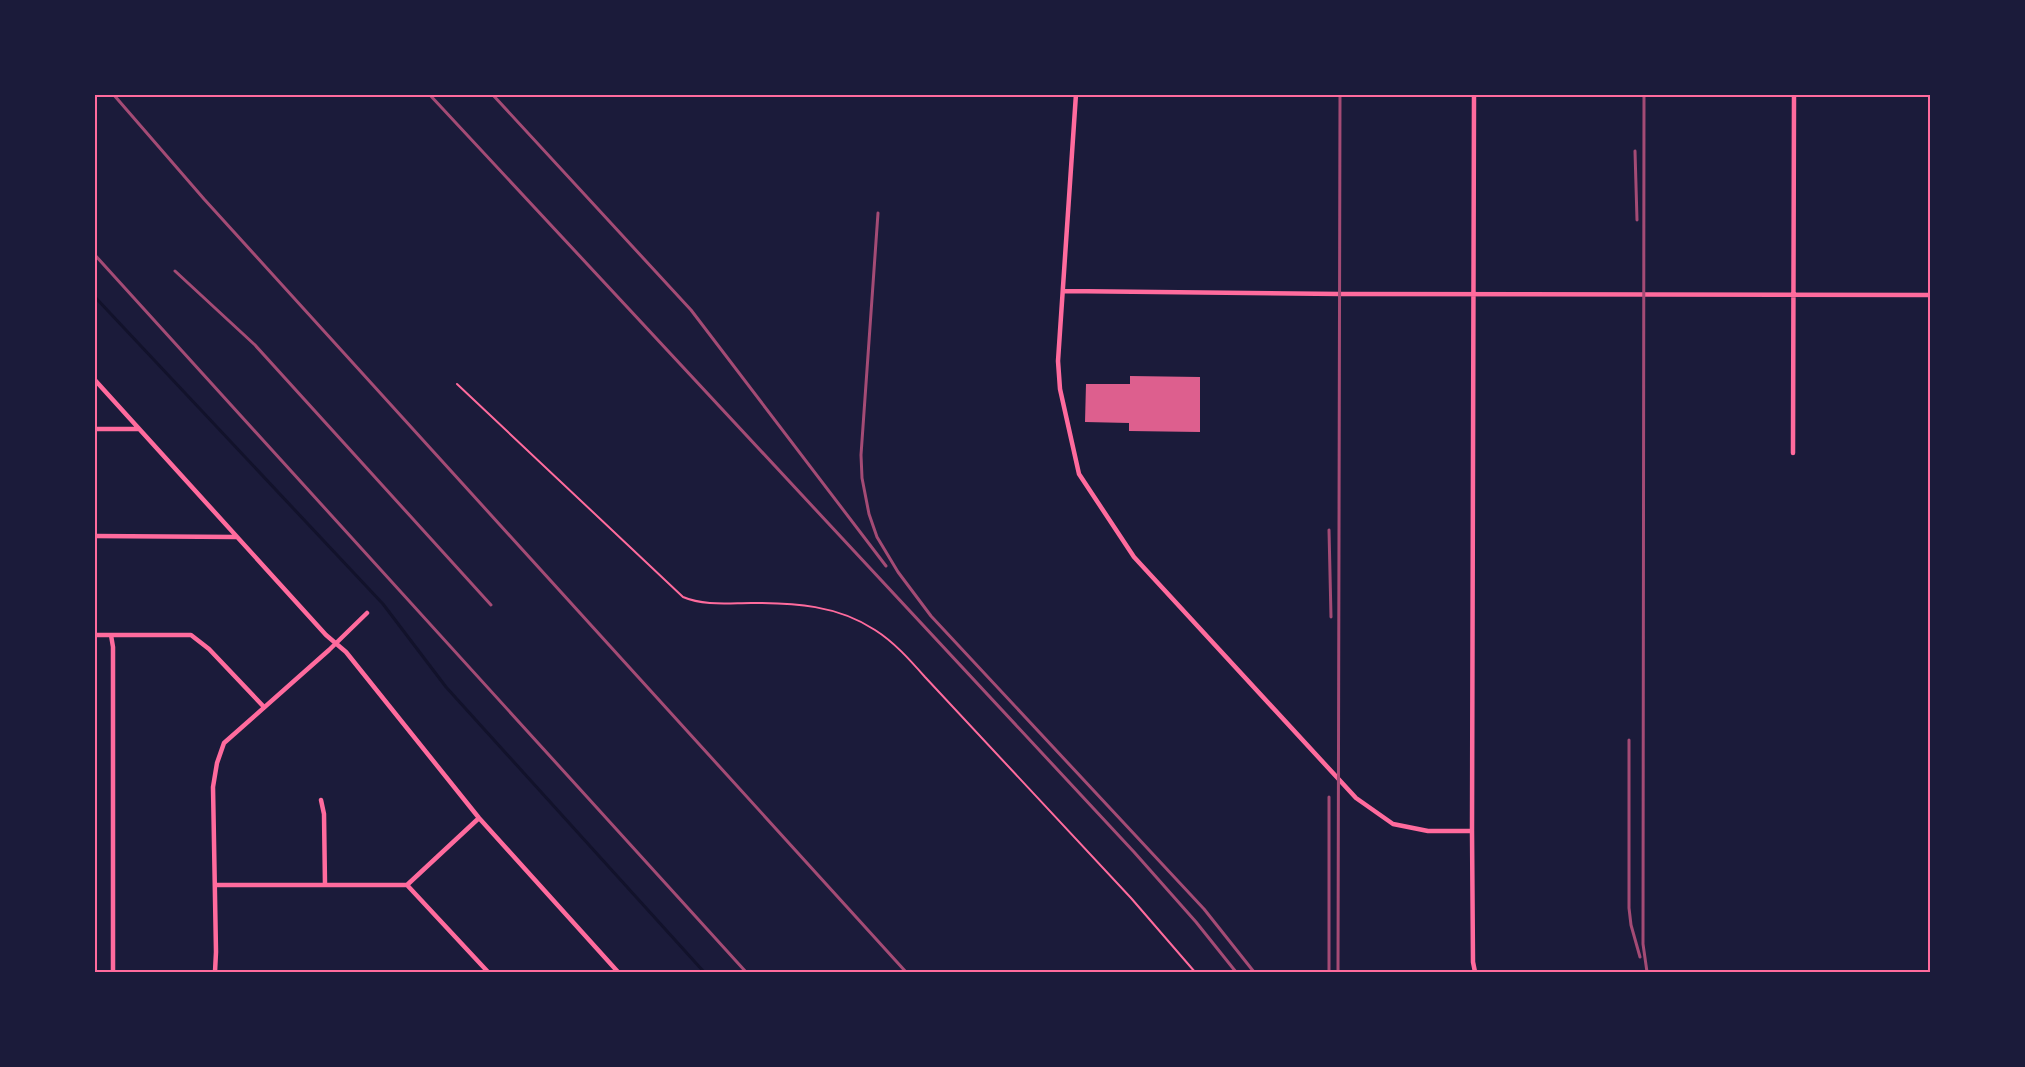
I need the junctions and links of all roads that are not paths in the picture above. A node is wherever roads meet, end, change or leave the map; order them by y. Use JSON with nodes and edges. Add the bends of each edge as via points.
{"nodes":[{"id":1,"x":1076,"y":94,"type":"edge"},
{"id":2,"x":1474,"y":94,"type":"edge"},
{"id":3,"x":1794,"y":94,"type":"edge"},
{"id":4,"x":1063,"y":291,"type":"junction"},
{"id":5,"x":1474,"y":293,"type":"junction"},
{"id":6,"x":1793,"y":294,"type":"junction"},
{"id":7,"x":1930,"y":295,"type":"edge"},
{"id":8,"x":94,"y":379,"type":"edge"},
{"id":9,"x":457,"y":384,"type":"dead end"},
{"id":10,"x":94,"y":429,"type":"edge"},
{"id":11,"x":139,"y":429,"type":"junction"},
{"id":12,"x":1793,"y":453,"type":"dead end"},
{"id":13,"x":94,"y":536,"type":"edge"},
{"id":14,"x":236,"y":537,"type":"junction"},
{"id":15,"x":367,"y":613,"type":"dead end"},
{"id":16,"x":94,"y":635,"type":"edge"},
{"id":17,"x":111,"y":635,"type":"junction"},
{"id":18,"x":335,"y":643,"type":"junction"},
{"id":19,"x":264,"y":707,"type":"junction"},
{"id":20,"x":321,"y":800,"type":"dead end"},
{"id":21,"x":479,"y":818,"type":"junction"},
{"id":22,"x":1472,"y":831,"type":"junction"},
{"id":23,"x":215,"y":885,"type":"junction"},
{"id":24,"x":325,"y":885,"type":"junction"},
{"id":25,"x":407,"y":885,"type":"junction"},
{"id":26,"x":113,"y":972,"type":"edge"},
{"id":27,"x":214,"y":972,"type":"edge"},
{"id":28,"x":489,"y":972,"type":"edge"},
{"id":29,"x":618,"y":972,"type":"edge"},
{"id":30,"x":1195,"y":972,"type":"edge"},
{"id":31,"x":1475,"y":972,"type":"edge"}],
"edges":[{"from":1,"to":4,"type":"street"},
{"from":2,"to":5,"type":"street"},
{"from":3,"to":6,"type":"street"},
{"from":4,"to":5,"type":"street"},
{"from":4,"to":22,"type":"street","via":[[1060,389],[1079,474],[1134,557],[1356,798],[1394,824],[1428,831]]},
{"from":5,"to":6,"type":"street"},
{"from":5,"to":22,"type":"street"},
{"from":6,"to":7,"type":"street"},
{"from":6,"to":12,"type":"street"},
{"from":8,"to":11,"type":"street"},
{"from":9,"to":30,"type":"lane","via":[[683,597],[702,603],[820,607],[850,616],[875,630],[949,702]]},
{"from":10,"to":11,"type":"street"},
{"from":11,"to":14,"type":"street"},
{"from":13,"to":14,"type":"street"},
{"from":14,"to":18,"type":"street"},
{"from":15,"to":18,"type":"street"},
{"from":16,"to":17,"type":"street"},
{"from":17,"to":19,"type":"street","via":[[191,635]]},
{"from":17,"to":26,"type":"street"},
{"from":18,"to":19,"type":"street"},
{"from":18,"to":21,"type":"street"},
{"from":19,"to":23,"type":"street","via":[[224,743],[217,763],[213,787]]},
{"from":20,"to":24,"type":"street"},
{"from":21,"to":25,"type":"street"},
{"from":21,"to":29,"type":"street"},
{"from":22,"to":31,"type":"street"},
{"from":23,"to":24,"type":"street"},
{"from":23,"to":27,"type":"street"},
{"from":24,"to":25,"type":"street"},
{"from":25,"to":28,"type":"street"}]}
